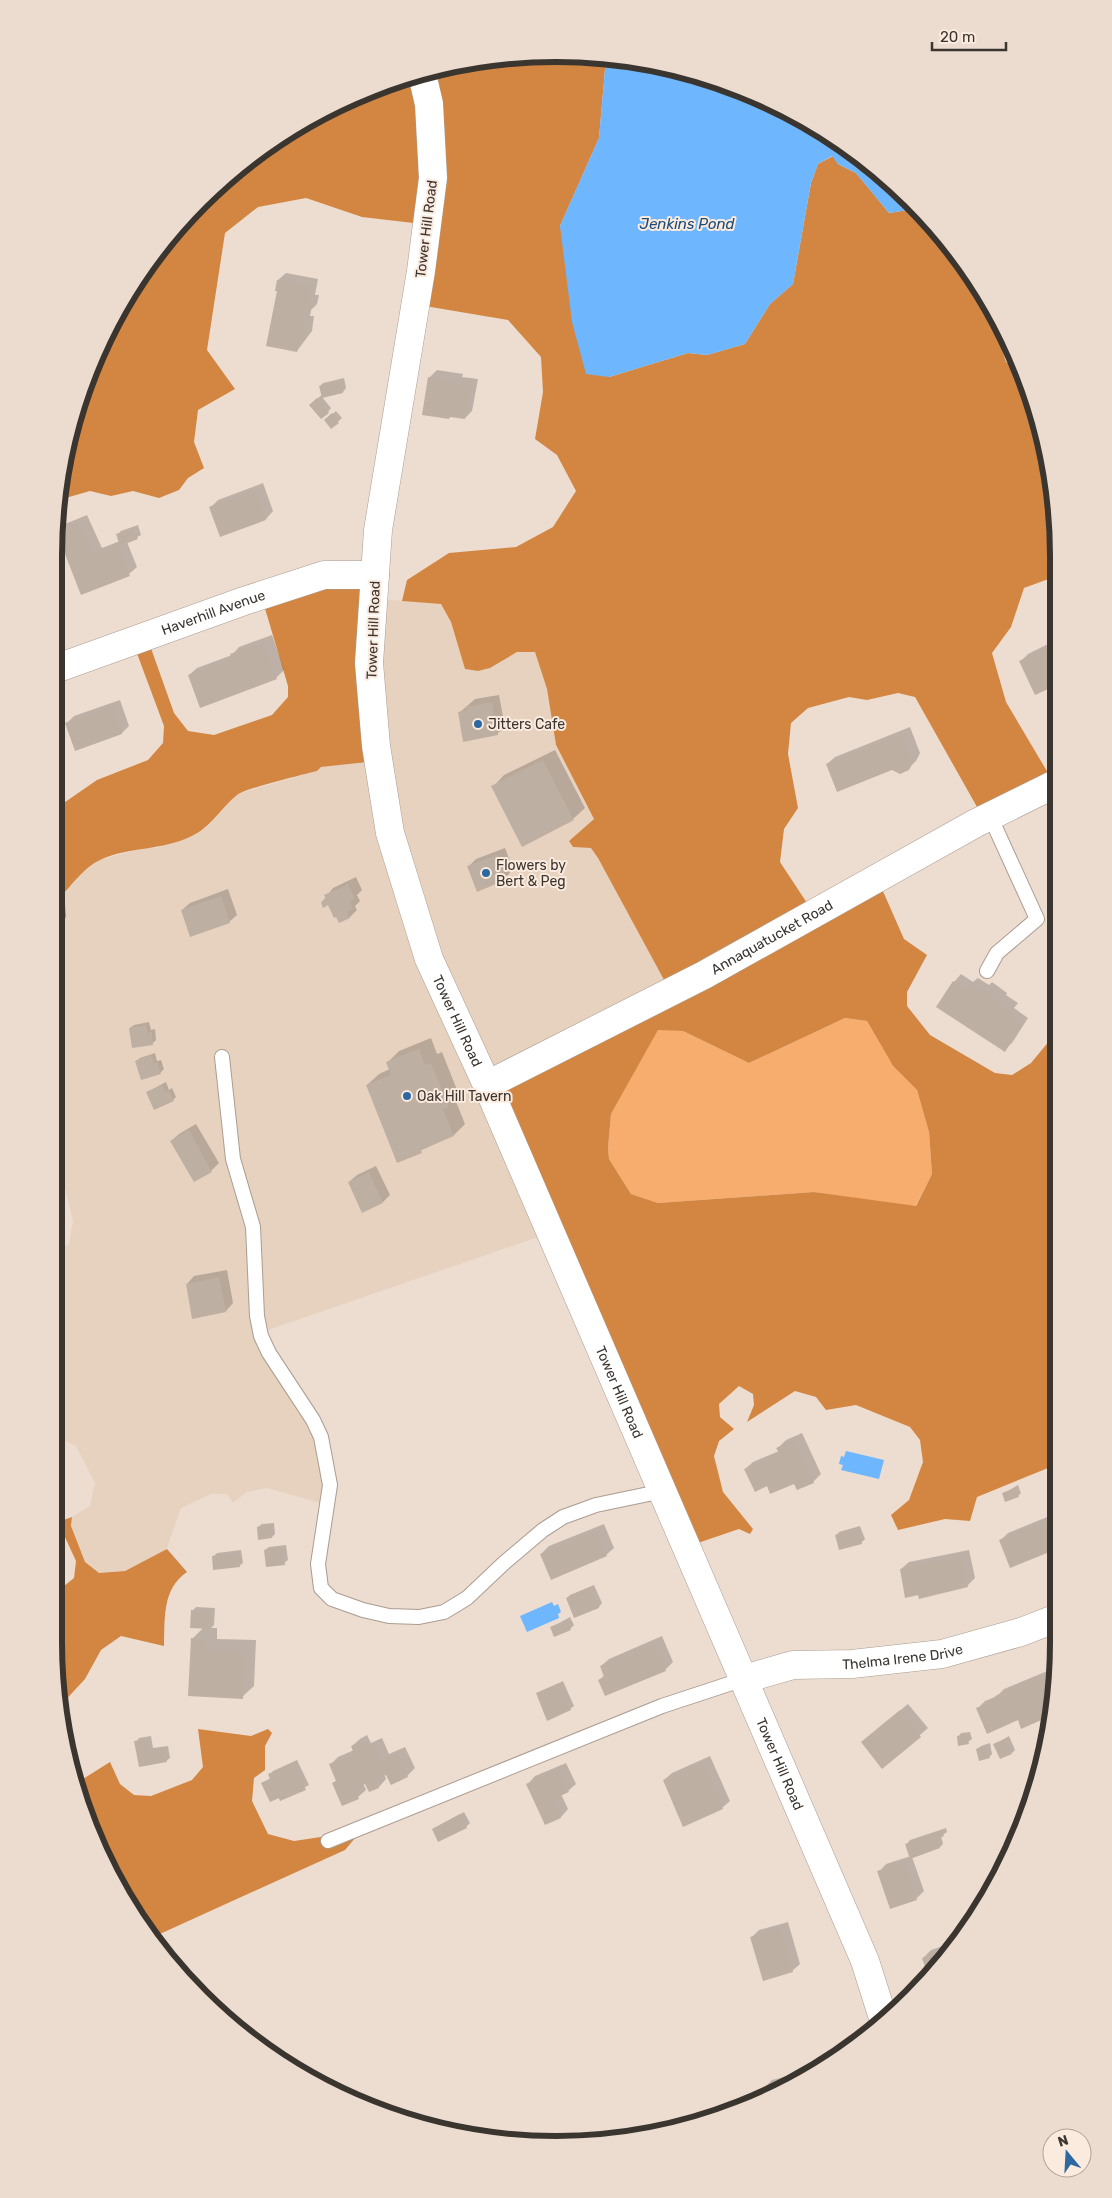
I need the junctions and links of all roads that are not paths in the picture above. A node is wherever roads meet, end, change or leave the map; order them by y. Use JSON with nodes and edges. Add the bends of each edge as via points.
{"nodes":[{"id":1,"x":423,"y":81,"type":"edge"},
{"id":2,"x":375,"y":575,"type":"junction"},
{"id":3,"x":62,"y":666,"type":"edge"},
{"id":4,"x":1050,"y":786,"type":"edge"},
{"id":5,"x":990,"y":816,"type":"junction"},
{"id":6,"x":987,"y":971,"type":"dead end"},
{"id":7,"x":222,"y":1057,"type":"dead end"},
{"id":8,"x":487,"y":1085,"type":"junction"},
{"id":9,"x":663,"y":1491,"type":"junction"},
{"id":10,"x":1050,"y":1621,"type":"edge"},
{"id":11,"x":744,"y":1679,"type":"junction"},
{"id":12,"x":328,"y":1841,"type":"dead end"},
{"id":13,"x":881,"y":2013,"type":"edge"}],
"edges":[{"from":1,"to":2,"type":"main road","name":"Tower Hill Road","via":[[433,178],[378,530]]},
{"from":2,"to":3,"type":"main road","name":"Haverhill Avenue","via":[[324,575]]},
{"from":2,"to":8,"type":"main road","name":"Tower Hill Road","via":[[369,663],[376,746],[390,833],[429,959]]},
{"from":4,"to":5,"type":"main road","name":"Annaquatucket Road"},
{"from":5,"to":6,"type":"lane","via":[[1037,919],[997,953]]},
{"from":5,"to":8,"type":"main road","name":"Annaquatucket Road","via":[[704,974]]},
{"from":7,"to":9,"type":"lane","via":[[233,1159],[253,1227],[257,1316],[262,1336],[269,1353],[322,1437],[330,1485],[318,1564],[321,1588],[332,1599],[389,1616],[419,1617],[444,1612],[467,1598],[543,1530],[564,1517],[596,1505]]},
{"from":8,"to":9,"type":"main road","name":"Tower Hill Road"},
{"from":9,"to":11,"type":"main road","name":"Tower Hill Road"},
{"from":10,"to":11,"type":"main road","name":"Thelma Irene Drive","via":[[942,1654],[852,1664],[793,1665]]},
{"from":11,"to":12,"type":"lane","via":[[662,1706]]},
{"from":11,"to":13,"type":"main road","name":"Tower Hill Road","via":[[865,1961]]}]}
